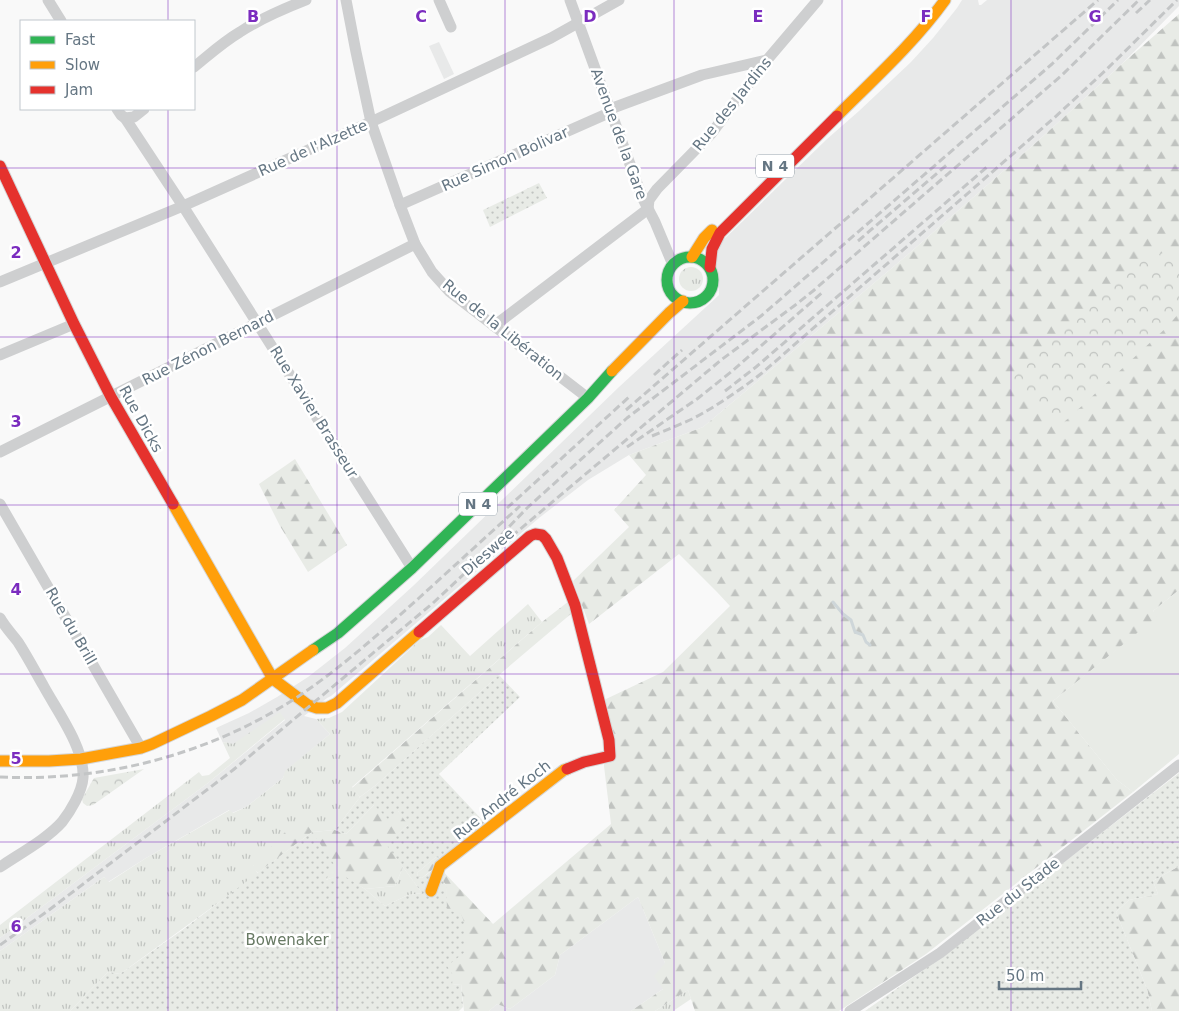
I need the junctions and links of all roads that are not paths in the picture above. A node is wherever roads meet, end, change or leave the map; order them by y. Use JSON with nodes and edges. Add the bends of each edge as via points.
{"nodes":[{"id":1,"x":48,"y":0,"type":"edge"},
{"id":2,"x":306,"y":0,"type":"edge"},
{"id":3,"x":346,"y":0,"type":"edge"},
{"id":4,"x":440,"y":0,"type":"edge"},
{"id":5,"x":570,"y":0,"type":"edge"},
{"id":6,"x":619,"y":0,"type":"edge"},
{"id":7,"x":818,"y":0,"type":"edge"},
{"id":8,"x":936,"y":0,"type":"edge"},
{"id":9,"x":945,"y":0,"type":"edge"},
{"id":10,"x":61,"y":20,"type":"edge"},
{"id":11,"x":578,"y":22,"type":"junction"},
{"id":12,"x":451,"y":27,"type":"dead end"},
{"id":13,"x":767,"y":60,"type":"junction"},
{"id":14,"x":195,"y":66,"type":"edge"},
{"id":15,"x":143,"y":110,"type":"edge"},
{"id":16,"x":610,"y":110,"type":"junction"},
{"id":17,"x":121,"y":113,"type":"edge"},
{"id":18,"x":371,"y":122,"type":"junction"},
{"id":19,"x":0,"y":166,"type":"edge"},
{"id":20,"x":400,"y":205,"type":"junction"},
{"id":21,"x":183,"y":206,"type":"junction"},
{"id":22,"x":648,"y":209,"type":"junction"},
{"id":23,"x":415,"y":244,"type":"junction"},
{"id":24,"x":692,"y":257,"type":"junction"},
{"id":25,"x":46,"y":264,"type":"junction"},
{"id":26,"x":673,"y":265,"type":"junction"},
{"id":27,"x":710,"y":267,"type":"junction"},
{"id":28,"x":0,"y":282,"type":"edge"},
{"id":29,"x":665,"y":297,"type":"junction"},
{"id":30,"x":683,"y":301,"type":"junction"},
{"id":31,"x":257,"y":323,"type":"junction"},
{"id":32,"x":74,"y":324,"type":"junction"},
{"id":33,"x":494,"y":326,"type":"junction"},
{"id":34,"x":0,"y":355,"type":"edge"},
{"id":35,"x":606,"y":377,"type":"junction"},
{"id":36,"x":111,"y":396,"type":"junction"},
{"id":37,"x":588,"y":398,"type":"junction"},
{"id":38,"x":0,"y":452,"type":"edge"},
{"id":39,"x":0,"y":504,"type":"edge"},
{"id":40,"x":412,"y":568,"type":"junction"},
{"id":41,"x":0,"y":618,"type":"edge"},
{"id":42,"x":272,"y":679,"type":"junction"},
{"id":43,"x":141,"y":748,"type":"junction"},
{"id":44,"x":610,"y":756,"type":"joint"},
{"id":45,"x":81,"y":759,"type":"junction"},
{"id":46,"x":0,"y":761,"type":"edge"},
{"id":47,"x":1179,"y":765,"type":"edge"},
{"id":48,"x":0,"y":867,"type":"edge"},
{"id":49,"x":431,"y":891,"type":"dead end"},
{"id":50,"x":850,"y":1011,"type":"edge"}],
"edges":[{"from":1,"to":10,"type":"street"},
{"from":2,"to":14,"type":"street","via":[[279,10],[240,32]]},
{"from":3,"to":18,"type":"street","name":"Rue de la Libération"},
{"from":4,"to":12,"type":"street"},
{"from":5,"to":11,"type":"street","name":"Avenue de la Gare"},
{"from":6,"to":11,"type":"street","name":"Rue de l'Alzette"},
{"from":7,"to":13,"type":"street","name":"Rue des Jardins"},
{"from":8,"to":24,"type":"main road","number":"N 4","via":[[906,36],[704,238]]},
{"from":9,"to":27,"type":"main road","number":"N 4","via":[[912,41],[720,233],[710,253]]},
{"from":11,"to":16,"type":"street","name":"Avenue de la Gare"},
{"from":11,"to":18,"type":"street","name":"Rue de l'Alzette"},
{"from":13,"to":16,"type":"street","name":"Rue Simon Bolivar","via":[[702,74]]},
{"from":13,"to":22,"type":"street","name":"Rue des Jardins","via":[[712,134],[657,189],[649,200]]},
{"from":15,"to":17,"type":"street","via":[[134,117]]},
{"from":16,"to":20,"type":"street","name":"Rue Simon Bolivar"},
{"from":16,"to":22,"type":"street","name":"Avenue de la Gare"},
{"from":17,"to":21,"type":"street","name":"Rue Xavier Brasseur"},
{"from":18,"to":20,"type":"street","name":"Rue de la Libération"},
{"from":18,"to":21,"type":"street","name":"Rue de l'Alzette"},
{"from":19,"to":25,"type":"main road","name":"Rue Dicks"},
{"from":20,"to":23,"type":"street","name":"Rue de la Libération"},
{"from":21,"to":25,"type":"street","name":"Rue de l'Alzette"},
{"from":21,"to":31,"type":"street","name":"Rue Xavier Brasseur"},
{"from":22,"to":26,"type":"street","name":"Avenue de la Gare"},
{"from":22,"to":33,"type":"street"},
{"from":23,"to":31,"type":"street","name":"Rue Zénon Bernard"},
{"from":23,"to":33,"type":"street","name":"Rue de la Libération","via":[[432,272],[450,292]]},
{"from":24,"to":26,"type":"main road","via":[[678,260]]},
{"from":24,"to":27,"type":"main road"},
{"from":25,"to":28,"type":"street","name":"Rue de l'Alzette"},
{"from":25,"to":32,"type":"main road","name":"Rue Dicks"},
{"from":26,"to":29,"type":"main road"},
{"from":27,"to":30,"type":"main road","via":[[713,281],[708,294],[697,302]]},
{"from":29,"to":30,"type":"main road","via":[[673,294]]},
{"from":29,"to":35,"type":"main road","number":"N 4"},
{"from":30,"to":35,"type":"main road","number":"N 4"},
{"from":31,"to":36,"type":"street","name":"Rue Zénon Bernard"},
{"from":31,"to":40,"type":"street","name":"Rue Xavier Brasseur"},
{"from":32,"to":34,"type":"street"},
{"from":32,"to":36,"type":"main road","name":"Rue Dicks"},
{"from":33,"to":37,"type":"street","name":"Rue de la Libération"},
{"from":35,"to":37,"type":"main road","number":"N 4"},
{"from":36,"to":38,"type":"street","name":"Rue Zénon Bernard"},
{"from":36,"to":42,"type":"main road","name":"Rue Dicks"},
{"from":37,"to":40,"type":"main road","number":"N 4"},
{"from":39,"to":43,"type":"street","name":"Rue du Brill"},
{"from":40,"to":42,"type":"main road","number":"N 4","via":[[338,632]]},
{"from":41,"to":45,"type":"street","via":[[18,642],[75,741]]},
{"from":42,"to":43,"type":"main road","number":"N 4","via":[[242,700]]},
{"from":42,"to":44,"type":"main road","name":"Dieswee","via":[[308,705],[327,708],[338,703],[530,536],[542,535],[557,558],[576,605],[609,740]]},
{"from":43,"to":45,"type":"main road","number":"N 4"},
{"from":44,"to":49,"type":"main road","name":"Rue André Koch","via":[[564,770],[440,866]]},
{"from":45,"to":46,"type":"main road","number":"N 4"},
{"from":45,"to":48,"type":"street","via":[[83,780],[70,811],[61,823]]},
{"from":47,"to":50,"type":"street","name":"Rue du Stade","via":[[940,953]]}]}
